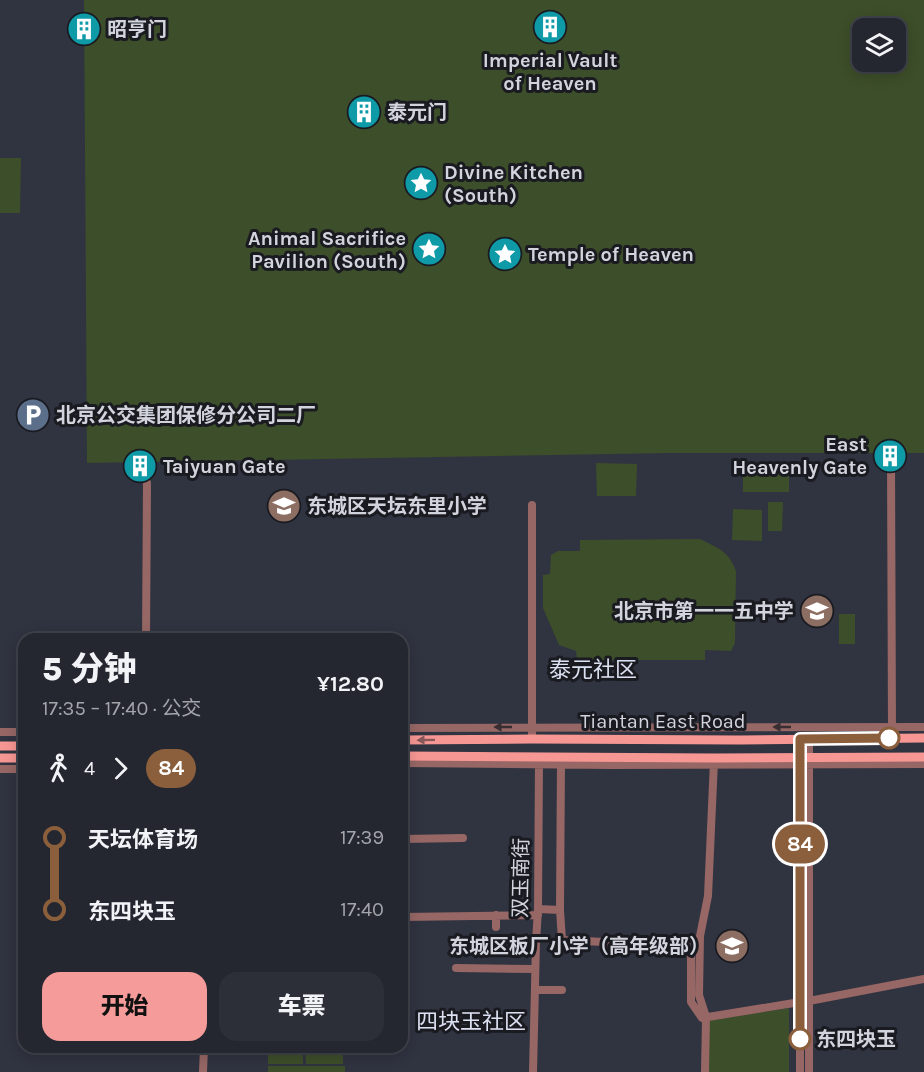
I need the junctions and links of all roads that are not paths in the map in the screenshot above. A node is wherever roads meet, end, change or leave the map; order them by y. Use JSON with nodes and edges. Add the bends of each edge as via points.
{"nodes":[{"id":1,"x":891,"y":459,"type":"dead end"},
{"id":2,"x":147,"y":483,"type":"dead end"},
{"id":3,"x":532,"y":505,"type":"dead end"},
{"id":4,"x":146,"y":633,"type":"edge"},
{"id":5,"x":532,"y":726,"type":"junction"},
{"id":6,"x":892,"y":727,"type":"junction"},
{"id":7,"x":924,"y":727,"type":"edge"},
{"id":8,"x":408,"y":728,"type":"edge"},
{"id":9,"x":0,"y":732,"type":"edge"},
{"id":10,"x":18,"y":732,"type":"edge"},
{"id":11,"x":532,"y":738,"type":"junction"},
{"id":12,"x":804,"y":738,"type":"junction"},
{"id":13,"x":892,"y":738,"type":"junction"},
{"id":14,"x":924,"y":738,"type":"edge"},
{"id":15,"x":408,"y":740,"type":"edge"},
{"id":16,"x":0,"y":746,"type":"edge"},
{"id":17,"x":18,"y":746,"type":"edge"},
{"id":18,"x":408,"y":756,"type":"edge"},
{"id":19,"x":924,"y":757,"type":"edge"},
{"id":20,"x":0,"y":758,"type":"edge"},
{"id":21,"x":18,"y":758,"type":"edge"},
{"id":22,"x":539,"y":761,"type":"junction"},
{"id":23,"x":561,"y":761,"type":"junction"},
{"id":24,"x":714,"y":761,"type":"junction"},
{"id":25,"x":804,"y":761,"type":"junction"},
{"id":26,"x":408,"y":763,"type":"edge"},
{"id":27,"x":924,"y":764,"type":"edge"},
{"id":28,"x":0,"y":769,"type":"edge"},
{"id":29,"x":18,"y":769,"type":"edge"},
{"id":30,"x":408,"y":838,"type":"edge"},
{"id":31,"x":463,"y":838,"type":"dead end"},
{"id":32,"x":560,"y":910,"type":"junction"},
{"id":33,"x":538,"y":912,"type":"junction"},
{"id":34,"x":496,"y":915,"type":"junction"},
{"id":35,"x":408,"y":917,"type":"edge"},
{"id":36,"x":496,"y":927,"type":"dead end"},
{"id":37,"x":456,"y":968,"type":"dead end"},
{"id":38,"x":536,"y":969,"type":"junction"},
{"id":39,"x":924,"y":979,"type":"edge"},
{"id":40,"x":535,"y":990,"type":"junction"},
{"id":41,"x":562,"y":990,"type":"dead end"},
{"id":42,"x":804,"y":1002,"type":"junction"},
{"id":43,"x":706,"y":1017,"type":"junction"},
{"id":44,"x":204,"y":1053,"type":"edge"},
{"id":45,"x":203,"y":1072,"type":"edge"},
{"id":46,"x":533,"y":1072,"type":"edge"},
{"id":47,"x":705,"y":1072,"type":"edge"},
{"id":48,"x":800,"y":1072,"type":"edge"},
{"id":49,"x":809,"y":1072,"type":"edge"}],
"edges":[{"from":1,"to":6,"type":"street"},
{"from":2,"to":4,"type":"street"},
{"from":3,"to":5,"type":"street"},
{"from":6,"to":5,"type":"street","one_way":true},
{"from":5,"to":8,"type":"street","one_way":true},
{"from":5,"to":11,"type":"street"},
{"from":6,"to":7,"type":"street"},
{"from":6,"to":13,"type":"street"},
{"from":9,"to":10,"type":"street"},
{"from":11,"to":12,"type":"main road","name":"Tiantan East Road"},
{"from":11,"to":15,"type":"main road","name":"Tiantan East Road","one_way":true},
{"from":12,"to":13,"type":"main road","name":"Tiantan East Road"},
{"from":12,"to":25,"type":"street"},
{"from":13,"to":14,"type":"main road","name":"Tiantan East Road"},
{"from":16,"to":17,"type":"main road"},
{"from":18,"to":22,"type":"main road","name":"Tiantan East Road"},
{"from":19,"to":25,"type":"main road","name":"Tiantan East Road"},
{"from":20,"to":21,"type":"main road"},
{"from":22,"to":23,"type":"main road","name":"Tiantan East Road"},
{"from":22,"to":26,"type":"street"},
{"from":22,"to":33,"type":"street","name":"双玉南街"},
{"from":23,"to":24,"type":"main road","name":"Tiantan East Road"},
{"from":23,"to":32,"type":"street"},
{"from":24,"to":25,"type":"main road","name":"Tiantan East Road"},
{"from":24,"to":43,"type":"street","via":[[708,896],[699,936],[699,995]]},
{"from":25,"to":27,"type":"street"},
{"from":25,"to":42,"type":"street"},
{"from":28,"to":29,"type":"street"},
{"from":30,"to":31,"type":"street"},
{"from":32,"to":33,"type":"street"},
{"from":32,"to":43,"type":"street","via":[[562,940],[691,946],[691,1002],[702,1018]]},
{"from":33,"to":34,"type":"street"},
{"from":33,"to":38,"type":"street","name":"双玉南街"},
{"from":34,"to":35,"type":"street"},
{"from":34,"to":36,"type":"street"},
{"from":37,"to":38,"type":"street"},
{"from":38,"to":40,"type":"street","name":"双玉南街"},
{"from":39,"to":42,"type":"street"},
{"from":40,"to":41,"type":"street"},
{"from":40,"to":46,"type":"street","name":"双玉南街"},
{"from":42,"to":43,"type":"street"},
{"from":42,"to":48,"type":"street"},
{"from":42,"to":49,"type":"street"},
{"from":43,"to":47,"type":"street"},
{"from":44,"to":45,"type":"street"}]}
